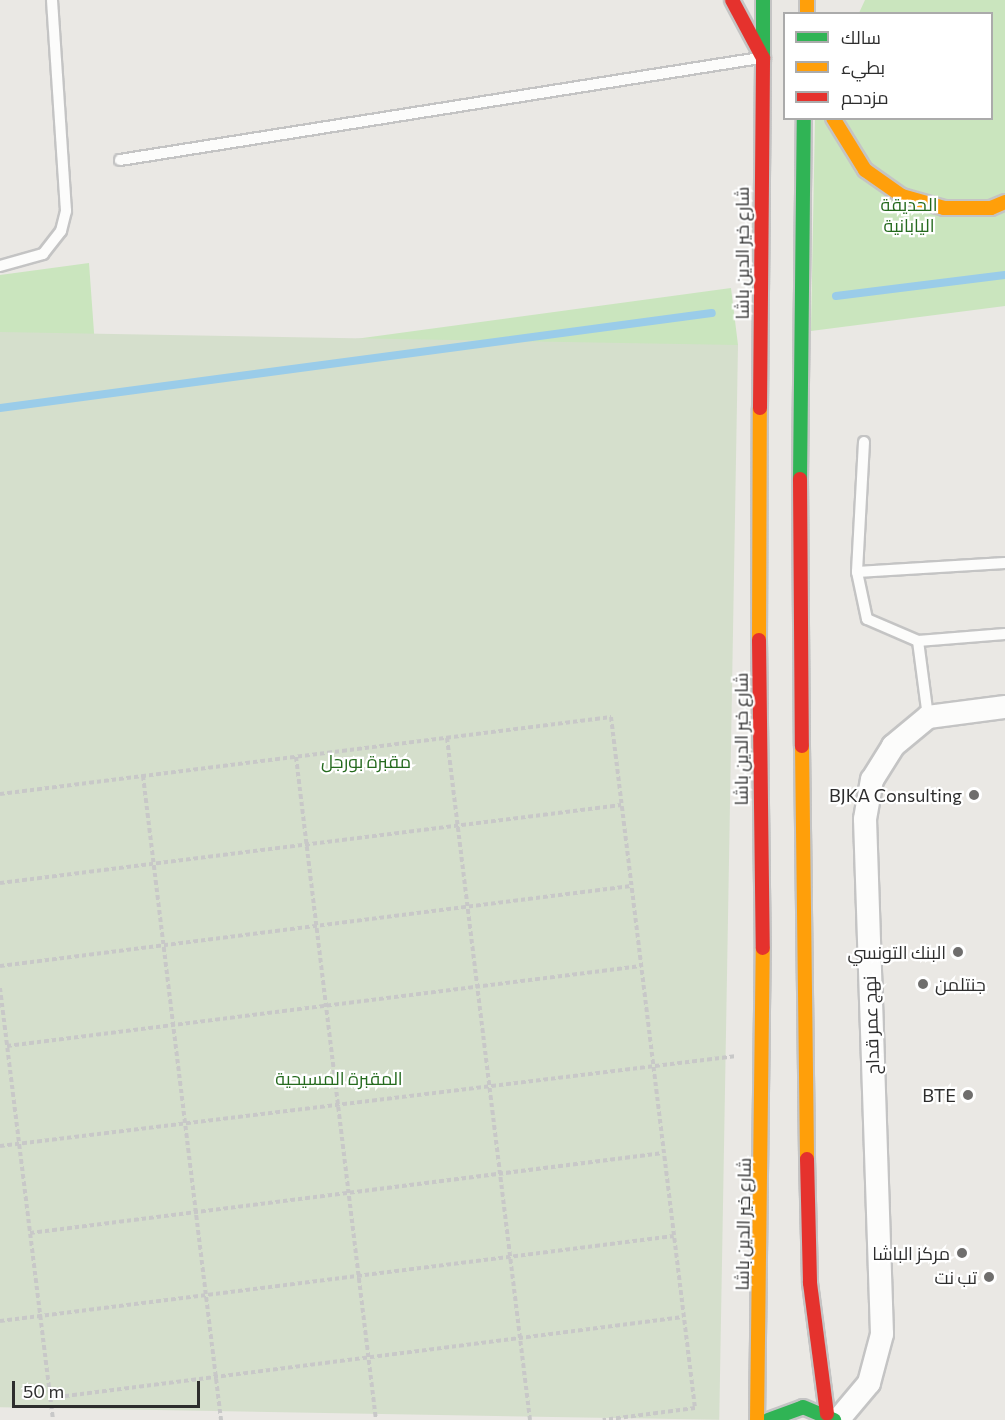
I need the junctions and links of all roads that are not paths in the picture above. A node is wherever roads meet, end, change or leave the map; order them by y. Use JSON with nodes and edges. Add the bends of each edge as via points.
{"nodes":[{"id":1,"x":52,"y":0,"type":"edge"},
{"id":2,"x":763,"y":0,"type":"edge"},
{"id":3,"x":732,"y":3,"type":"edge"},
{"id":4,"x":763,"y":58,"type":"junction"},
{"id":5,"x":804,"y":120,"type":"edge"},
{"id":6,"x":835,"y":120,"type":"edge"},
{"id":7,"x":120,"y":160,"type":"dead end"},
{"id":8,"x":1005,"y":202,"type":"edge"},
{"id":9,"x":0,"y":266,"type":"edge"},
{"id":10,"x":864,"y":442,"type":"dead end"},
{"id":11,"x":1005,"y":563,"type":"edge"},
{"id":12,"x":857,"y":572,"type":"junction"},
{"id":13,"x":1005,"y":634,"type":"edge"},
{"id":14,"x":918,"y":641,"type":"junction"},
{"id":15,"x":1005,"y":706,"type":"edge"},
{"id":16,"x":928,"y":717,"type":"junction"},
{"id":17,"x":833,"y":1418,"type":"edge"},
{"id":18,"x":757,"y":1420,"type":"edge"},
{"id":19,"x":768,"y":1420,"type":"edge"}],
"edges":[{"from":1,"to":9,"type":"lane","via":[[66,211],[61,231],[43,254]]},
{"from":2,"to":4,"type":"main road","name":"شارع خير الدين باشا"},
{"from":3,"to":4,"type":"main road"},
{"from":4,"to":7,"type":"lane"},
{"from":4,"to":18,"type":"main road","name":"شارع خير الدين باشا","via":[[758,743],[765,1055]]},
{"from":5,"to":17,"type":"main road","via":[[799,366],[810,1283]]},
{"from":6,"to":8,"type":"main road","via":[[865,170],[902,196],[944,208],[991,208]]},
{"from":10,"to":12,"type":"lane"},
{"from":11,"to":12,"type":"lane"},
{"from":12,"to":14,"type":"lane","via":[[867,619]]},
{"from":13,"to":14,"type":"lane"},
{"from":14,"to":16,"type":"lane"},
{"from":15,"to":16,"type":"street"},
{"from":16,"to":17,"type":"street","name":"نهج عمر قداح","via":[[893,746],[872,780],[865,819],[882,1334],[869,1383]]},
{"from":17,"to":19,"type":"main road","via":[[791,1408]]}]}
